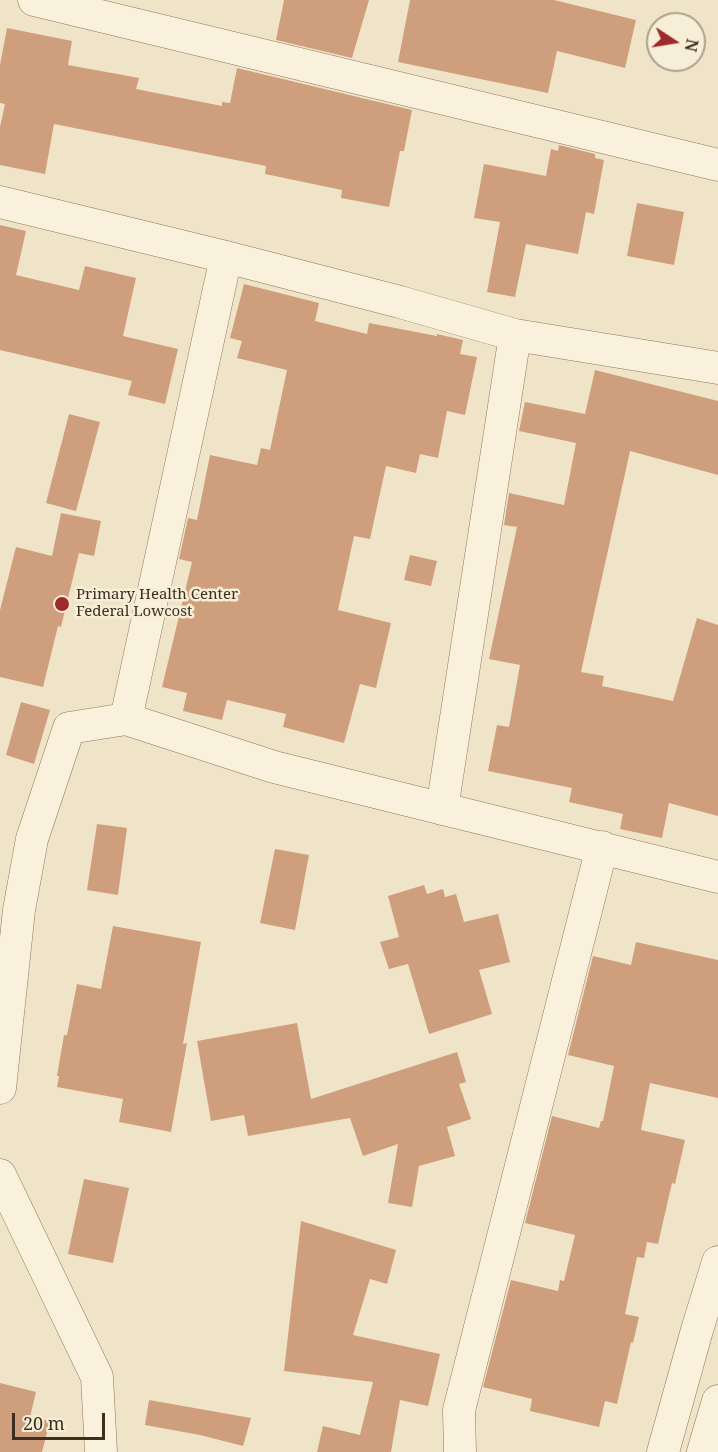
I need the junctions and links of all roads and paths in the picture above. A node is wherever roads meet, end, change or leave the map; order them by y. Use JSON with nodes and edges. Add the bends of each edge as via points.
{"nodes":[{"id":1,"x":34,"y":0,"type":"edge"},
{"id":2,"x":718,"y":165,"type":"edge"},
{"id":3,"x":0,"y":202,"type":"edge"},
{"id":4,"x":226,"y":257,"type":"junction"},
{"id":5,"x":514,"y":335,"type":"junction"},
{"id":6,"x":718,"y":368,"type":"edge"},
{"id":7,"x":126,"y":719,"type":"junction"},
{"id":8,"x":442,"y":809,"type":"junction"},
{"id":9,"x":602,"y":848,"type":"junction"},
{"id":10,"x":718,"y":877,"type":"edge"},
{"id":11,"x":9,"y":908,"type":"edge"},
{"id":12,"x":0,"y":1088,"type":"edge"},
{"id":13,"x":0,"y":1175,"type":"edge"},
{"id":14,"x":718,"y":1262,"type":"edge"},
{"id":15,"x":718,"y":1401,"type":"edge"},
{"id":16,"x":101,"y":1452,"type":"edge"},
{"id":17,"x":460,"y":1452,"type":"edge"},
{"id":18,"x":663,"y":1452,"type":"edge"},
{"id":19,"x":703,"y":1452,"type":"edge"}],
"edges":[{"from":1,"to":2,"type":"street"},
{"from":3,"to":4,"type":"street"},
{"from":4,"to":5,"type":"street"},
{"from":4,"to":7,"type":"street"},
{"from":5,"to":6,"type":"street"},
{"from":5,"to":8,"type":"street"},
{"from":7,"to":8,"type":"street","via":[[274,767]]},
{"from":7,"to":11,"type":"street","via":[[69,728]]},
{"from":8,"to":9,"type":"street"},
{"from":9,"to":10,"type":"street"},
{"from":9,"to":17,"type":"street","via":[[459,1410]]},
{"from":11,"to":12,"type":"street"},
{"from":13,"to":16,"type":"street","via":[[97,1377]]},
{"from":14,"to":18,"type":"street"},
{"from":15,"to":19,"type":"street"}]}
